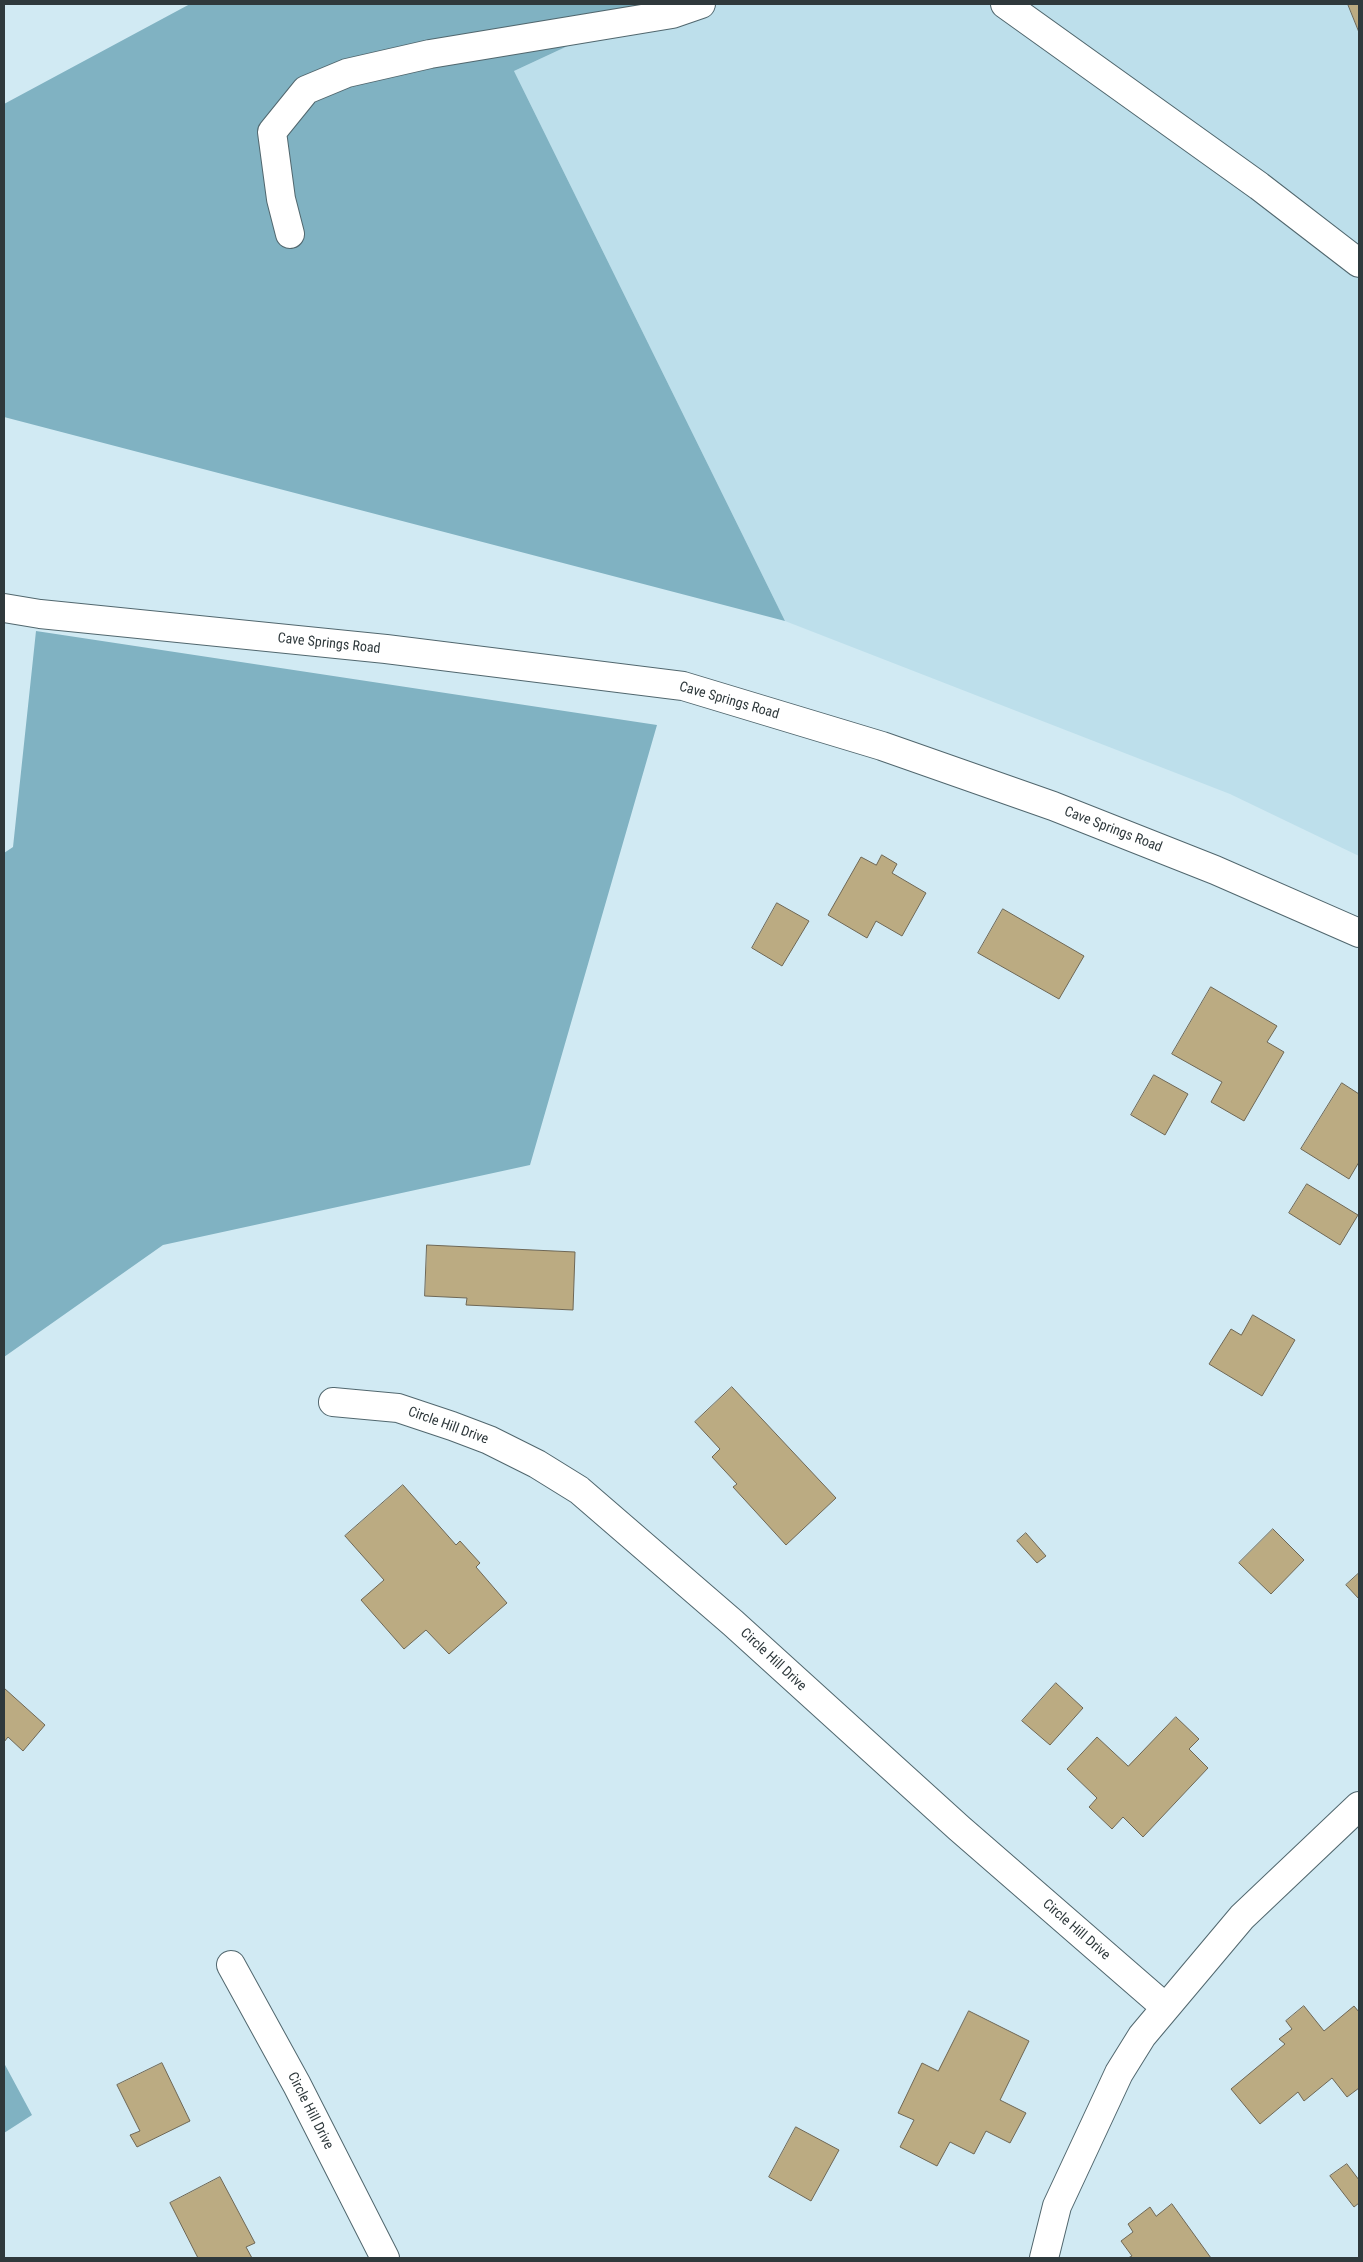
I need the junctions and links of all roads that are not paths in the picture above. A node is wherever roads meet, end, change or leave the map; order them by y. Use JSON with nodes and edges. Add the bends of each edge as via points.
{"nodes":[{"id":1,"x":701,"y":4,"type":"edge"},
{"id":2,"x":1004,"y":4,"type":"edge"},
{"id":3,"x":290,"y":234,"type":"dead end"},
{"id":4,"x":1359,"y":263,"type":"edge"},
{"id":5,"x":4,"y":608,"type":"edge"},
{"id":6,"x":1359,"y":933,"type":"edge"},
{"id":7,"x":333,"y":1402,"type":"dead end"},
{"id":8,"x":1359,"y":1806,"type":"edge"},
{"id":9,"x":231,"y":1965,"type":"dead end"},
{"id":10,"x":1165,"y":2007,"type":"junction"},
{"id":11,"x":385,"y":2258,"type":"edge"},
{"id":12,"x":1044,"y":2258,"type":"edge"}],
"edges":[{"from":1,"to":3,"type":"street","via":[[672,14],[421,56],[347,73],[306,90],[272,132],[281,198]]},
{"from":2,"to":4,"type":"street","via":[[1259,186]]},
{"from":5,"to":6,"type":"street","name":"Cave Springs Road","via":[[405,651],[683,686],[882,746],[1053,806],[1215,870]]},
{"from":7,"to":10,"type":"street","name":"Circle Hill Drive","via":[[398,1408],[452,1426],[538,1464],[579,1490]]},
{"from":8,"to":10,"type":"street","via":[[1242,1916]]},
{"from":9,"to":11,"type":"street","name":"Circle Hill Drive","via":[[297,2085]]},
{"from":10,"to":12,"type":"street","via":[[1119,2073],[1090,2132],[1057,2206]]}]}
